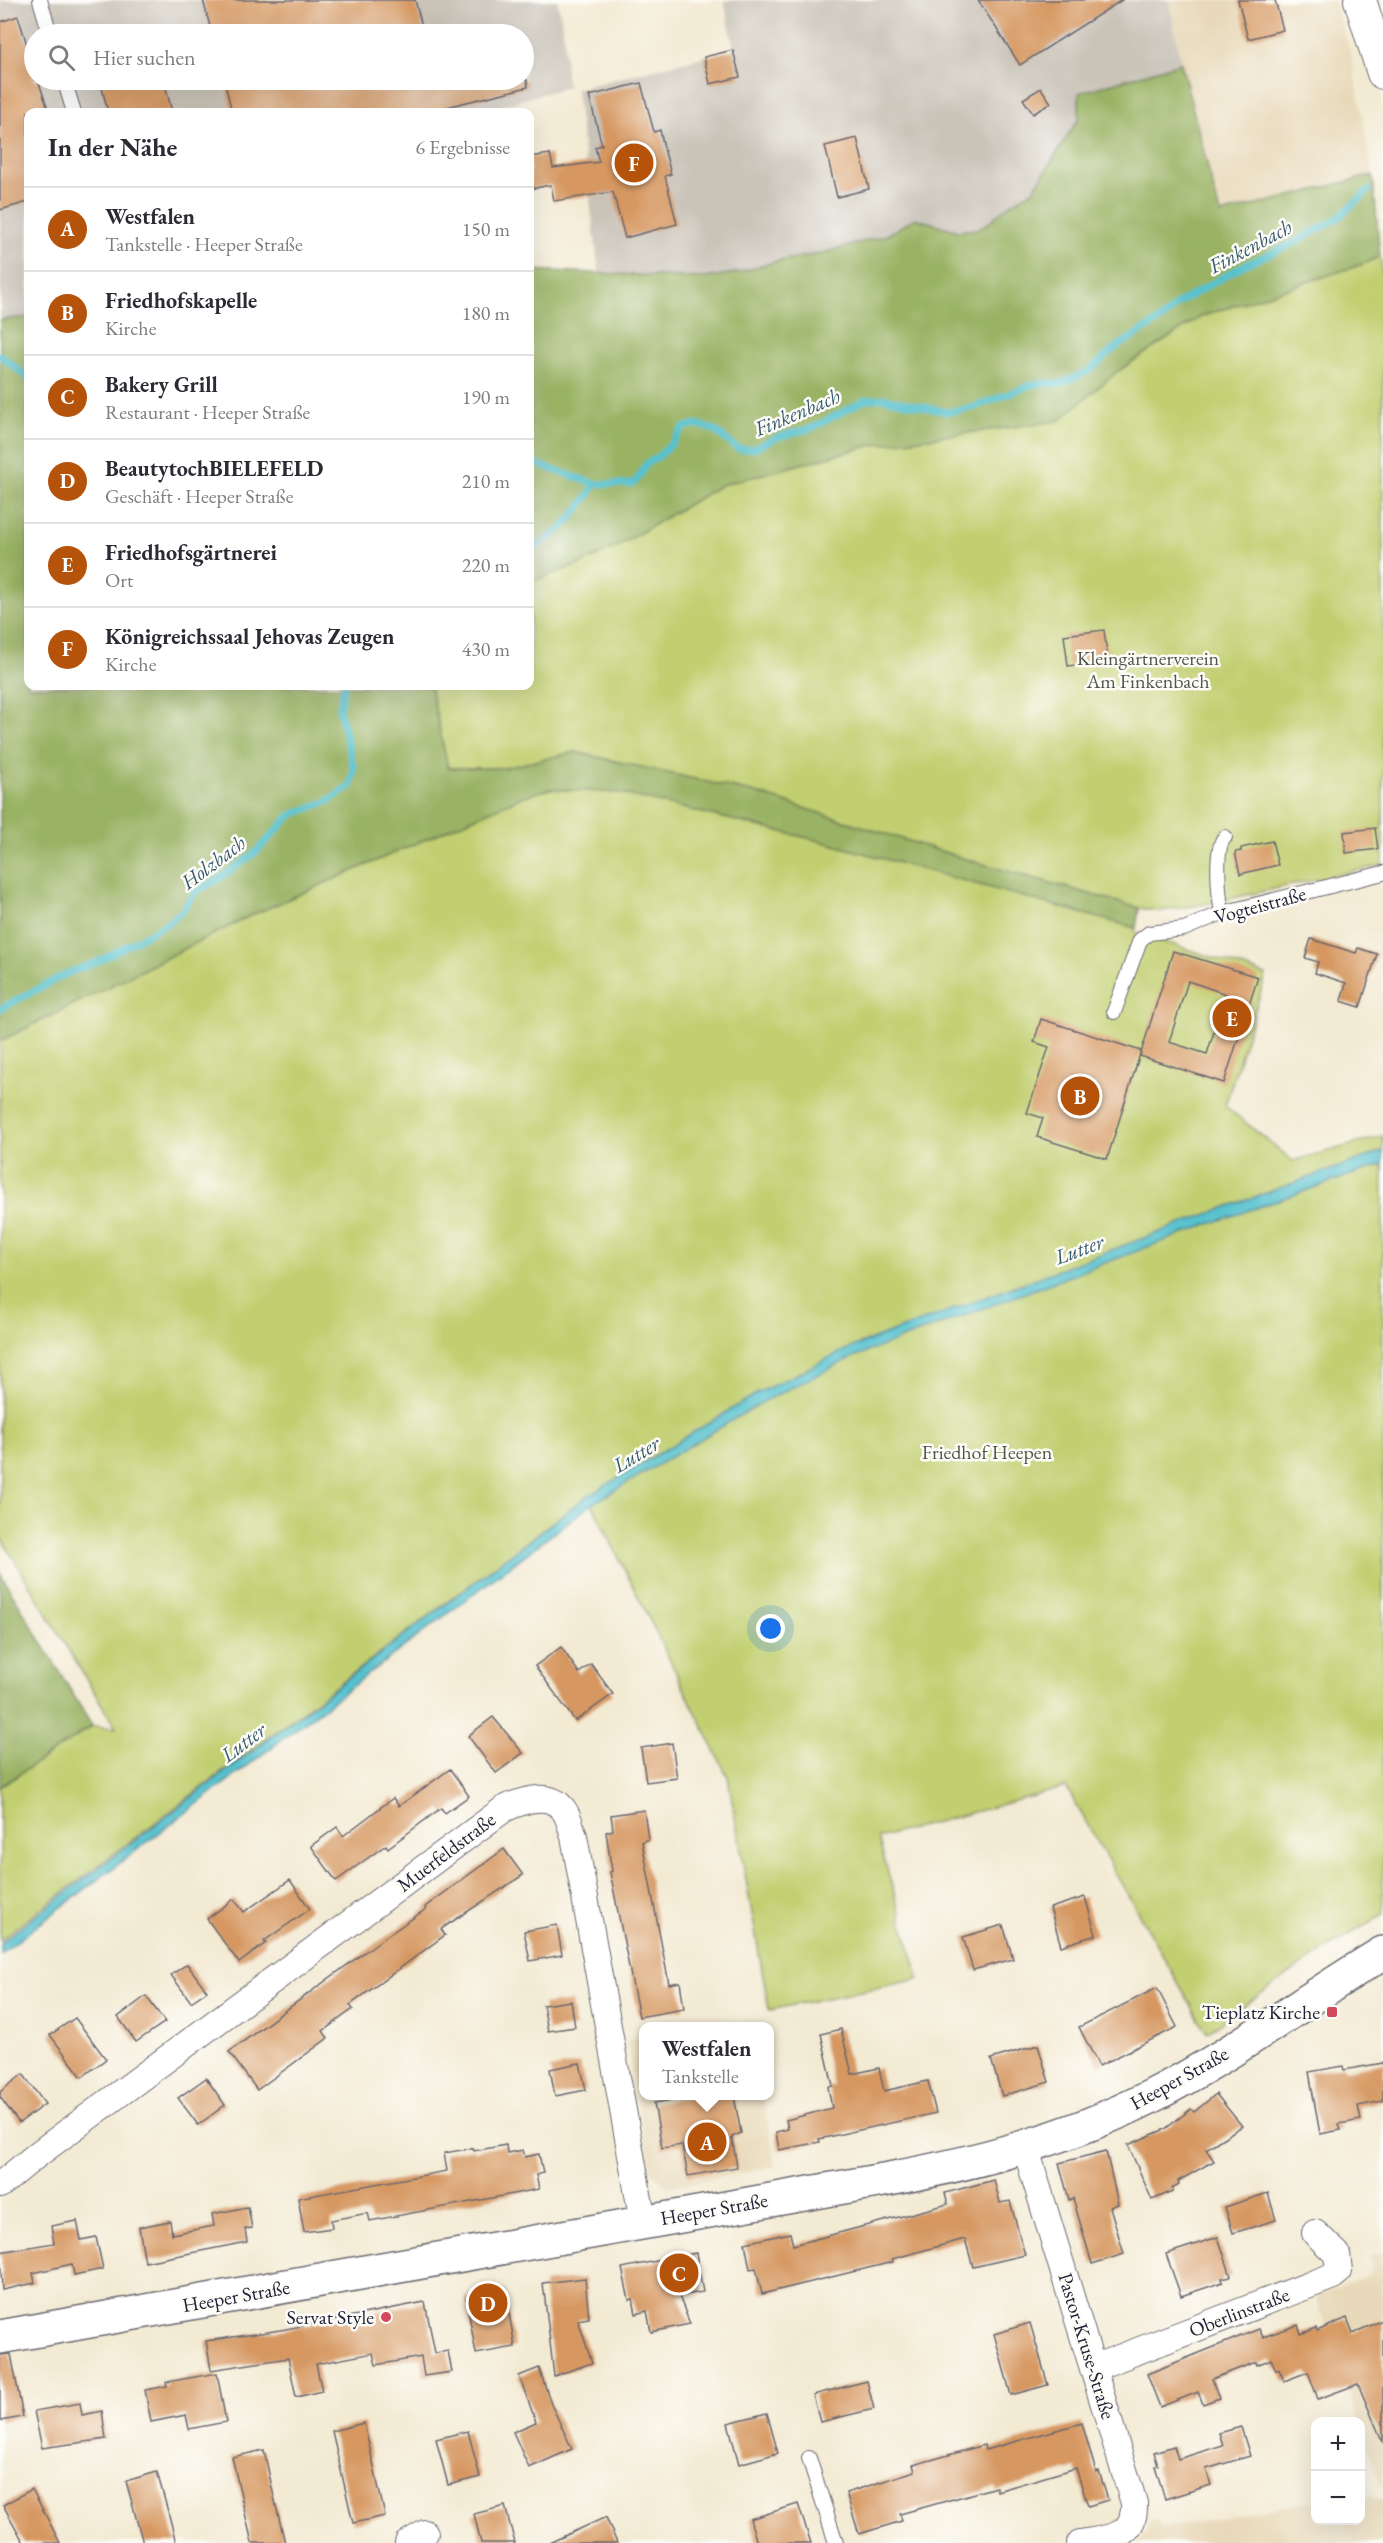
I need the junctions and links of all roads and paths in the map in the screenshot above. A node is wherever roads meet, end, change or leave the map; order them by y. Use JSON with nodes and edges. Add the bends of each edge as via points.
{"nodes":[{"id":1,"x":40,"y":0,"type":"edge"},
{"id":2,"x":1360,"y":0,"type":"edge"},
{"id":3,"x":47,"y":24,"type":"edge"},
{"id":4,"x":1383,"y":73,"type":"edge"},
{"id":5,"x":67,"y":90,"type":"edge"},
{"id":6,"x":73,"y":108,"type":"edge"},
{"id":7,"x":1225,"y":837,"type":"dead end"},
{"id":8,"x":1383,"y":873,"type":"edge"},
{"id":9,"x":1222,"y":913,"type":"junction"},
{"id":10,"x":1114,"y":1012,"type":"dead end"},
{"id":11,"x":1383,"y":1953,"type":"edge"},
{"id":12,"x":1025,"y":2146,"type":"junction"},
{"id":13,"x":0,"y":2186,"type":"edge"},
{"id":14,"x":643,"y":2222,"type":"junction"},
{"id":15,"x":1315,"y":2233,"type":"dead end"},
{"id":16,"x":0,"y":2337,"type":"edge"},
{"id":17,"x":1093,"y":2368,"type":"junction"},
{"id":18,"x":809,"y":2458,"type":"dead end"},
{"id":19,"x":836,"y":2543,"type":"edge"},
{"id":20,"x":1080,"y":2543,"type":"edge"}],
"edges":[{"from":1,"to":3,"type":"lane"},
{"from":2,"to":4,"type":"street"},
{"from":5,"to":6,"type":"lane"},
{"from":7,"to":9,"type":"lane","via":[[1220,844]]},
{"from":8,"to":9,"type":"lane","name":"Vogteistraße"},
{"from":9,"to":10,"type":"lane","name":"Vogteistraße","via":[[1185,929],[1149,933],[1140,940]]},
{"from":11,"to":12,"type":"main road","name":"Heeper Straße","via":[[1149,2098],[1092,2124]]},
{"from":12,"to":14,"type":"main road","name":"Heeper Straße","via":[[923,2172]]},
{"from":12,"to":17,"type":"street","name":"Pastor-Kruse-Straße"},
{"from":13,"to":14,"type":"street","name":"Muerfeldstraße","via":[[504,1809],[538,1799],[563,1808],[574,1836]]},
{"from":14,"to":16,"type":"main road","name":"Heeper Straße"},
{"from":15,"to":17,"type":"street","name":"Oberlinstraße","via":[[1337,2254],[1339,2271],[1333,2276]]},
{"from":17,"to":20,"type":"street","name":"Pastor-Kruse-Straße","via":[[1134,2503],[1134,2519],[1122,2533]]},
{"from":18,"to":19,"type":"lane"}]}
